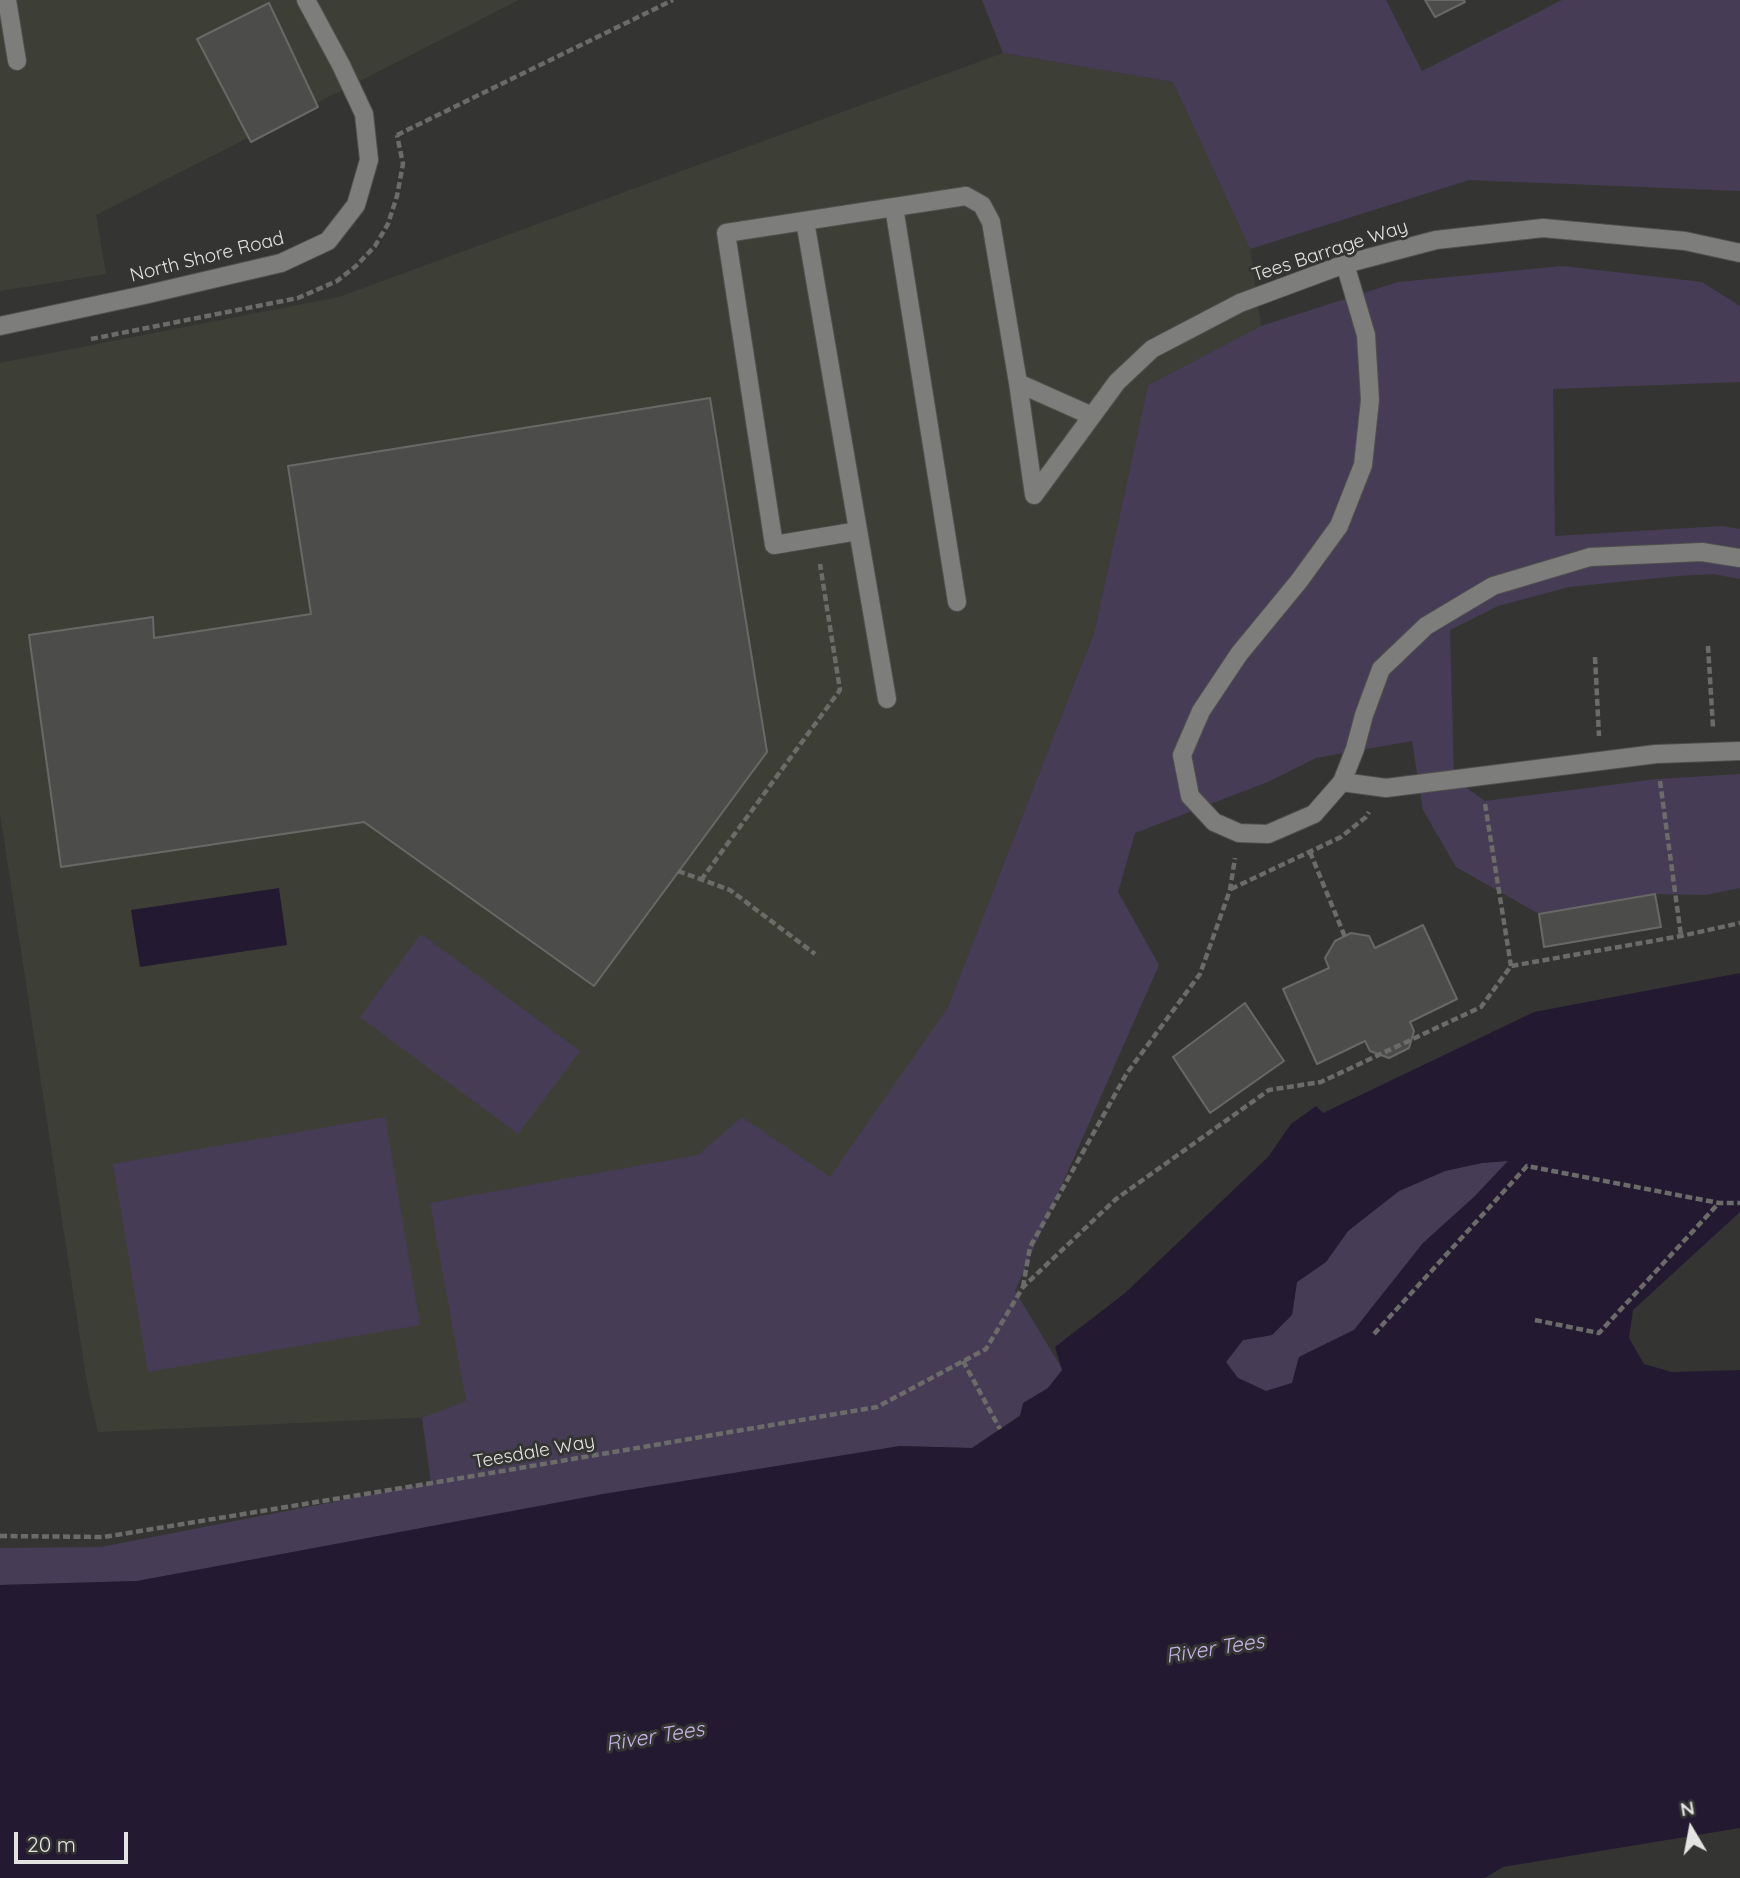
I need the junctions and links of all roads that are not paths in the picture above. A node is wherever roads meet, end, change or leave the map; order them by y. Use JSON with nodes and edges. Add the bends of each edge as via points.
{"nodes":[{"id":1,"x":7,"y":0,"type":"edge"},
{"id":2,"x":306,"y":0,"type":"edge"},
{"id":3,"x":17,"y":61,"type":"dead end"},
{"id":4,"x":894,"y":207,"type":"junction"},
{"id":5,"x":805,"y":221,"type":"junction"},
{"id":6,"x":1740,"y":253,"type":"edge"},
{"id":7,"x":1345,"y":264,"type":"junction"},
{"id":8,"x":0,"y":326,"type":"edge"},
{"id":9,"x":1018,"y":383,"type":"junction"},
{"id":10,"x":1092,"y":416,"type":"junction"},
{"id":11,"x":858,"y":531,"type":"junction"},
{"id":12,"x":1740,"y":558,"type":"edge"},
{"id":13,"x":957,"y":602,"type":"dead end"},
{"id":14,"x":887,"y":699,"type":"dead end"},
{"id":15,"x":1740,"y":751,"type":"edge"},
{"id":16,"x":1342,"y":782,"type":"junction"}],
"edges":[{"from":1,"to":3,"type":"street"},
{"from":2,"to":8,"type":"street","name":"North Shore Road","via":[[364,114],[369,160],[356,205],[328,241],[281,263]]},
{"from":4,"to":5,"type":"street"},
{"from":4,"to":9,"type":"street","via":[[966,197],[982,205],[991,222]]},
{"from":4,"to":13,"type":"street"},
{"from":5,"to":11,"type":"street"},
{"from":5,"to":11,"type":"street","via":[[726,233],[774,545]]},
{"from":6,"to":7,"type":"street","name":"Tees Barrage Way","via":[[1685,241],[1543,228],[1436,240]]},
{"from":7,"to":10,"type":"street","name":"Tees Barrage Way","via":[[1240,303],[1152,349],[1117,382]]},
{"from":7,"to":16,"type":"street","via":[[1366,335],[1370,400],[1363,465],[1339,526],[1239,654],[1201,711],[1182,755],[1190,796],[1214,822],[1238,833],[1268,834],[1314,814]]},
{"from":9,"to":10,"type":"street"},
{"from":9,"to":10,"type":"street","name":"Tees Barrage Way","via":[[1034,495]]},
{"from":11,"to":14,"type":"street"},
{"from":12,"to":16,"type":"street","via":[[1702,552],[1590,557],[1493,586],[1426,626],[1381,669]]},
{"from":15,"to":16,"type":"street","via":[[1656,754],[1386,788]]}]}
